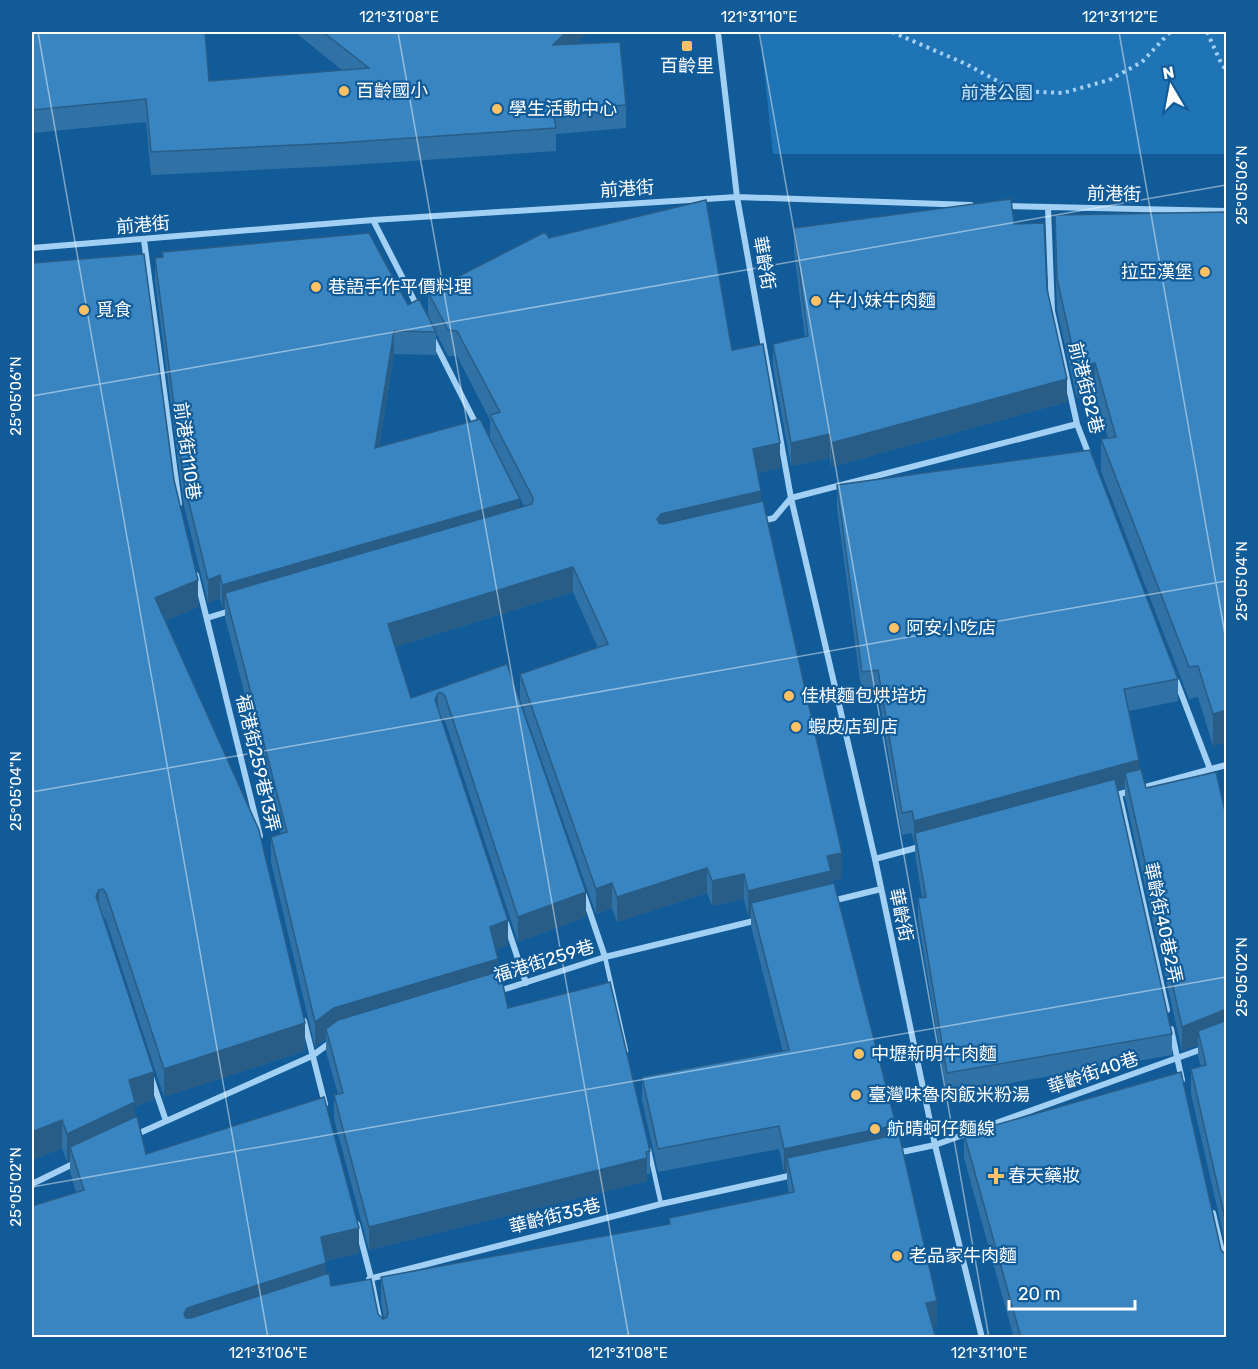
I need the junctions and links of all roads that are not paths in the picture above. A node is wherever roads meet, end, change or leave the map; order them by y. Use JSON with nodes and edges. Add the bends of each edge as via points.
{"nodes":[{"id":1,"x":718,"y":32,"type":"edge"},
{"id":2,"x":737,"y":197,"type":"junction"},
{"id":3,"x":976,"y":205,"type":"edge"},
{"id":4,"x":1000,"y":206,"type":"edge"},
{"id":5,"x":1048,"y":208,"type":"junction"},
{"id":6,"x":1227,"y":211,"type":"edge"},
{"id":7,"x":373,"y":220,"type":"junction"},
{"id":8,"x":144,"y":240,"type":"junction"},
{"id":9,"x":32,"y":248,"type":"edge"},
{"id":10,"x":421,"y":315,"type":"edge"},
{"id":11,"x":432,"y":336,"type":"edge"},
{"id":12,"x":1077,"y":424,"type":"junction"},
{"id":13,"x":480,"y":430,"type":"edge"},
{"id":14,"x":1090,"y":457,"type":"edge"},
{"id":15,"x":791,"y":498,"type":"junction"},
{"id":16,"x":179,"y":507,"type":"edge"},
{"id":17,"x":752,"y":523,"type":"edge"},
{"id":18,"x":193,"y":562,"type":"edge"},
{"id":19,"x":242,"y":608,"type":"edge"},
{"id":20,"x":207,"y":618,"type":"junction"},
{"id":21,"x":1171,"y":669,"type":"edge"},
{"id":22,"x":1227,"y":765,"type":"edge"},
{"id":23,"x":1210,"y":769,"type":"junction"},
{"id":24,"x":1119,"y":794,"type":"junction"},
{"id":25,"x":1108,"y":797,"type":"edge"},
{"id":26,"x":930,"y":844,"type":"edge"},
{"id":27,"x":263,"y":848,"type":"edge"},
{"id":28,"x":875,"y":859,"type":"junction"},
{"id":29,"x":881,"y":889,"type":"junction"},
{"id":30,"x":582,"y":891,"type":"edge"},
{"id":31,"x":823,"y":904,"type":"edge"},
{"id":32,"x":503,"y":915,"type":"edge"},
{"id":33,"x":766,"y":918,"type":"edge"},
{"id":34,"x":605,"y":957,"type":"junction"},
{"id":35,"x":526,"y":983,"type":"junction"},
{"id":36,"x":492,"y":992,"type":"edge"},
{"id":37,"x":301,"y":1010,"type":"edge"},
{"id":38,"x":1167,"y":1013,"type":"edge"},
{"id":39,"x":1170,"y":1025,"type":"edge"},
{"id":40,"x":336,"y":1038,"type":"edge"},
{"id":41,"x":1217,"y":1043,"type":"edge"},
{"id":42,"x":312,"y":1056,"type":"junction"},
{"id":43,"x":628,"y":1058,"type":"edge"},
{"id":44,"x":1177,"y":1059,"type":"junction"},
{"id":45,"x":148,"y":1066,"type":"edge"},
{"id":46,"x":1185,"y":1093,"type":"edge"},
{"id":47,"x":327,"y":1112,"type":"edge"},
{"id":48,"x":166,"y":1121,"type":"junction"},
{"id":49,"x":124,"y":1140,"type":"edge"},
{"id":50,"x":935,"y":1145,"type":"junction"},
{"id":51,"x":648,"y":1148,"type":"edge"},
{"id":52,"x":889,"y":1155,"type":"edge"},
{"id":53,"x":83,"y":1160,"type":"edge"},
{"id":54,"x":798,"y":1174,"type":"edge"},
{"id":55,"x":32,"y":1184,"type":"edge"},
{"id":56,"x":661,"y":1204,"type":"junction"},
{"id":57,"x":1211,"y":1206,"type":"edge"},
{"id":58,"x":354,"y":1212,"type":"edge"},
{"id":59,"x":1224,"y":1262,"type":"edge"},
{"id":60,"x":371,"y":1278,"type":"junction"},
{"id":61,"x":360,"y":1282,"type":"edge"},
{"id":62,"x":383,"y":1338,"type":"edge"},
{"id":63,"x":982,"y":1338,"type":"edge"}],
"edges":[{"from":1,"to":2,"type":"street","name":"華齡街"},
{"from":2,"to":3,"type":"street","name":"前港街"},
{"from":2,"to":7,"type":"street","name":"前港街"},
{"from":2,"to":15,"type":"street","name":"華齡街"},
{"from":4,"to":5,"type":"street","name":"前港街"},
{"from":5,"to":6,"type":"street","name":"前港街"},
{"from":5,"to":12,"type":"street","name":"前港街82巷","via":[[1052,310]]},
{"from":7,"to":8,"type":"street","name":"前港街"},
{"from":7,"to":10,"type":"street"},
{"from":8,"to":9,"type":"street","name":"前港街"},
{"from":8,"to":16,"type":"street","name":"前港街110巷"},
{"from":11,"to":13,"type":"street"},
{"from":12,"to":14,"type":"street","name":"前港街82巷"},
{"from":12,"to":15,"type":"street"},
{"from":15,"to":17,"type":"street","via":[[774,518]]},
{"from":15,"to":28,"type":"street","name":"華齡街"},
{"from":18,"to":20,"type":"street"},
{"from":19,"to":20,"type":"street"},
{"from":20,"to":27,"type":"street","name":"福港街259巷13弄"},
{"from":21,"to":23,"type":"street"},
{"from":22,"to":23,"type":"street"},
{"from":23,"to":24,"type":"street"},
{"from":24,"to":25,"type":"street"},
{"from":24,"to":38,"type":"street","name":"華齡街40巷2弄"},
{"from":26,"to":28,"type":"street"},
{"from":28,"to":29,"type":"street","name":"華齡街"},
{"from":29,"to":31,"type":"street"},
{"from":29,"to":50,"type":"street","name":"華齡街"},
{"from":30,"to":34,"type":"street"},
{"from":32,"to":35,"type":"street"},
{"from":33,"to":34,"type":"street","name":"福港街259巷"},
{"from":34,"to":35,"type":"street","name":"福港街259巷"},
{"from":34,"to":43,"type":"lane"},
{"from":35,"to":36,"type":"street","name":"福港街259巷"},
{"from":37,"to":42,"type":"street"},
{"from":39,"to":44,"type":"street"},
{"from":40,"to":42,"type":"street"},
{"from":41,"to":44,"type":"street","name":"華齡街40巷"},
{"from":42,"to":47,"type":"street"},
{"from":42,"to":48,"type":"street"},
{"from":44,"to":46,"type":"street"},
{"from":44,"to":50,"type":"street","name":"華齡街40巷"},
{"from":45,"to":48,"type":"street"},
{"from":48,"to":49,"type":"street"},
{"from":50,"to":52,"type":"street"},
{"from":50,"to":63,"type":"street","name":"華齡街"},
{"from":51,"to":56,"type":"lane"},
{"from":53,"to":55,"type":"street"},
{"from":54,"to":56,"type":"street","name":"華齡街35巷"},
{"from":56,"to":60,"type":"street","name":"華齡街35巷"},
{"from":57,"to":59,"type":"street"},
{"from":58,"to":60,"type":"street"},
{"from":60,"to":61,"type":"street","name":"華齡街35巷"},
{"from":60,"to":62,"type":"street"}]}
